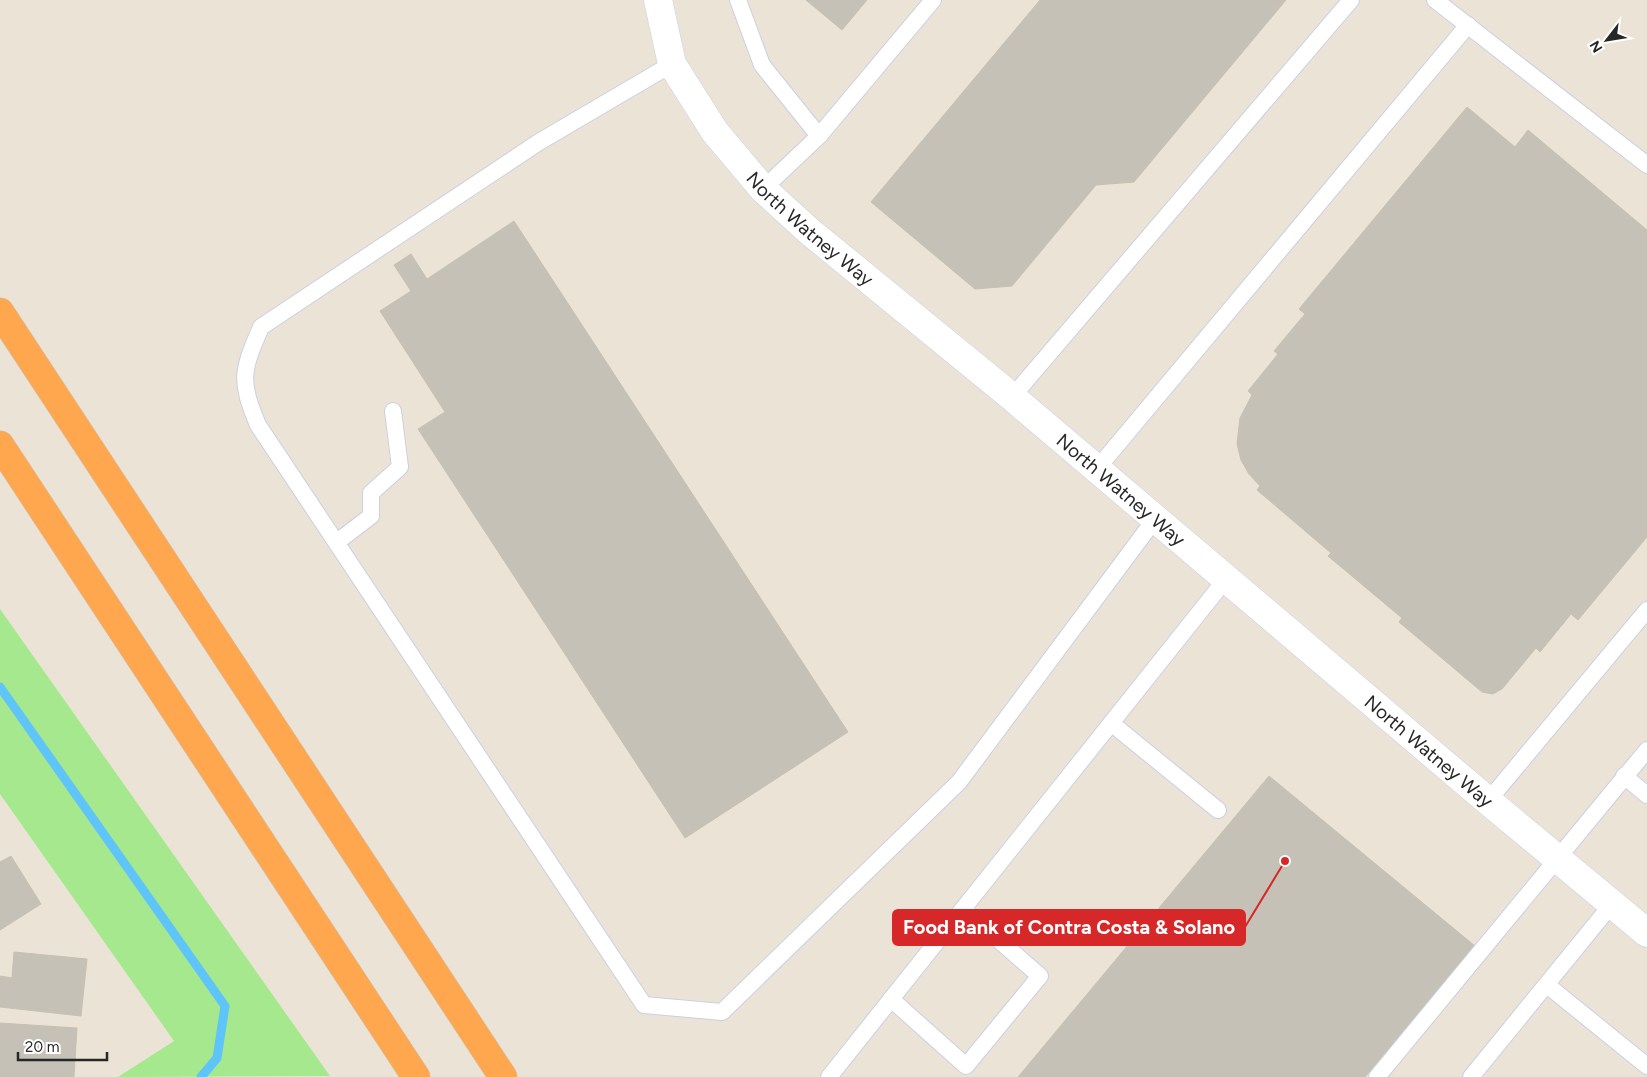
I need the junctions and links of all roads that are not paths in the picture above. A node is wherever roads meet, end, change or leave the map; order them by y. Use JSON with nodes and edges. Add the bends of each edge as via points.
{"nodes":[{"id":1,"x":658,"y":0,"type":"edge"},
{"id":2,"x":738,"y":0,"type":"edge"},
{"id":3,"x":933,"y":0,"type":"edge"},
{"id":4,"x":1351,"y":0,"type":"edge"},
{"id":5,"x":1435,"y":0,"type":"edge"},
{"id":6,"x":1468,"y":25,"type":"junction"},
{"id":7,"x":672,"y":64,"type":"junction"},
{"id":8,"x":819,"y":136,"type":"junction"},
{"id":9,"x":1647,"y":165,"type":"edge"},
{"id":10,"x":763,"y":189,"type":"junction"},
{"id":11,"x":0,"y":312,"type":"edge"},
{"id":12,"x":1012,"y":397,"type":"junction"},
{"id":13,"x":393,"y":411,"type":"dead end"},
{"id":14,"x":0,"y":445,"type":"edge"},
{"id":15,"x":1096,"y":470,"type":"junction"},
{"id":16,"x":1154,"y":519,"type":"junction"},
{"id":17,"x":336,"y":542,"type":"junction"},
{"id":18,"x":1226,"y":579,"type":"junction"},
{"id":19,"x":1647,"y":610,"type":"edge"},
{"id":20,"x":1111,"y":723,"type":"junction"},
{"id":21,"x":1647,"y":750,"type":"edge"},
{"id":22,"x":1624,"y":776,"type":"junction"},
{"id":23,"x":1647,"y":795,"type":"edge"},
{"id":24,"x":1488,"y":801,"type":"junction"},
{"id":25,"x":1218,"y":810,"type":"dead end"},
{"id":26,"x":1556,"y":857,"type":"junction"},
{"id":27,"x":1612,"y":904,"type":"junction"},
{"id":28,"x":963,"y":908,"type":"junction"},
{"id":29,"x":1647,"y":933,"type":"edge"},
{"id":30,"x":1547,"y":985,"type":"junction"},
{"id":31,"x":890,"y":1000,"type":"junction"},
{"id":32,"x":1647,"y":1066,"type":"edge"},
{"id":33,"x":416,"y":1077,"type":"edge"},
{"id":34,"x":503,"y":1077,"type":"edge"},
{"id":35,"x":829,"y":1077,"type":"edge"},
{"id":36,"x":1377,"y":1077,"type":"edge"},
{"id":37,"x":1471,"y":1077,"type":"edge"}],
"edges":[{"from":1,"to":7,"type":"street","name":"North Watney Way"},
{"from":2,"to":8,"type":"lane","via":[[762,65]]},
{"from":3,"to":8,"type":"lane"},
{"from":4,"to":12,"type":"lane"},
{"from":5,"to":6,"type":"lane"},
{"from":6,"to":9,"type":"lane"},
{"from":6,"to":15,"type":"lane"},
{"from":7,"to":10,"type":"street","name":"North Watney Way","via":[[715,132]]},
{"from":7,"to":17,"type":"lane","via":[[538,142],[261,327],[245,364],[246,396],[258,425]]},
{"from":8,"to":10,"type":"lane"},
{"from":10,"to":12,"type":"street","name":"North Watney Way","via":[[809,231]]},
{"from":11,"to":34,"type":"highway"},
{"from":12,"to":15,"type":"street","name":"North Watney Way"},
{"from":13,"to":17,"type":"lane","via":[[400,467],[371,492],[371,516]]},
{"from":14,"to":33,"type":"highway"},
{"from":15,"to":16,"type":"street","name":"North Watney Way"},
{"from":16,"to":17,"type":"lane","via":[[959,782],[722,1012],[644,1005]]},
{"from":16,"to":18,"type":"street","name":"North Watney Way"},
{"from":18,"to":20,"type":"lane"},
{"from":18,"to":24,"type":"street","name":"North Watney Way"},
{"from":19,"to":24,"type":"lane"},
{"from":20,"to":25,"type":"lane"},
{"from":20,"to":28,"type":"lane"},
{"from":21,"to":22,"type":"lane"},
{"from":22,"to":23,"type":"lane"},
{"from":22,"to":26,"type":"lane"},
{"from":24,"to":26,"type":"street","name":"North Watney Way"},
{"from":26,"to":27,"type":"street","name":"North Watney Way"},
{"from":26,"to":36,"type":"lane"},
{"from":27,"to":29,"type":"street","name":"North Watney Way"},
{"from":27,"to":30,"type":"lane"},
{"from":28,"to":31,"type":"lane"},
{"from":28,"to":31,"type":"lane","via":[[1040,976],[966,1066]]},
{"from":30,"to":32,"type":"lane"},
{"from":30,"to":37,"type":"lane"},
{"from":31,"to":35,"type":"lane"}]}
